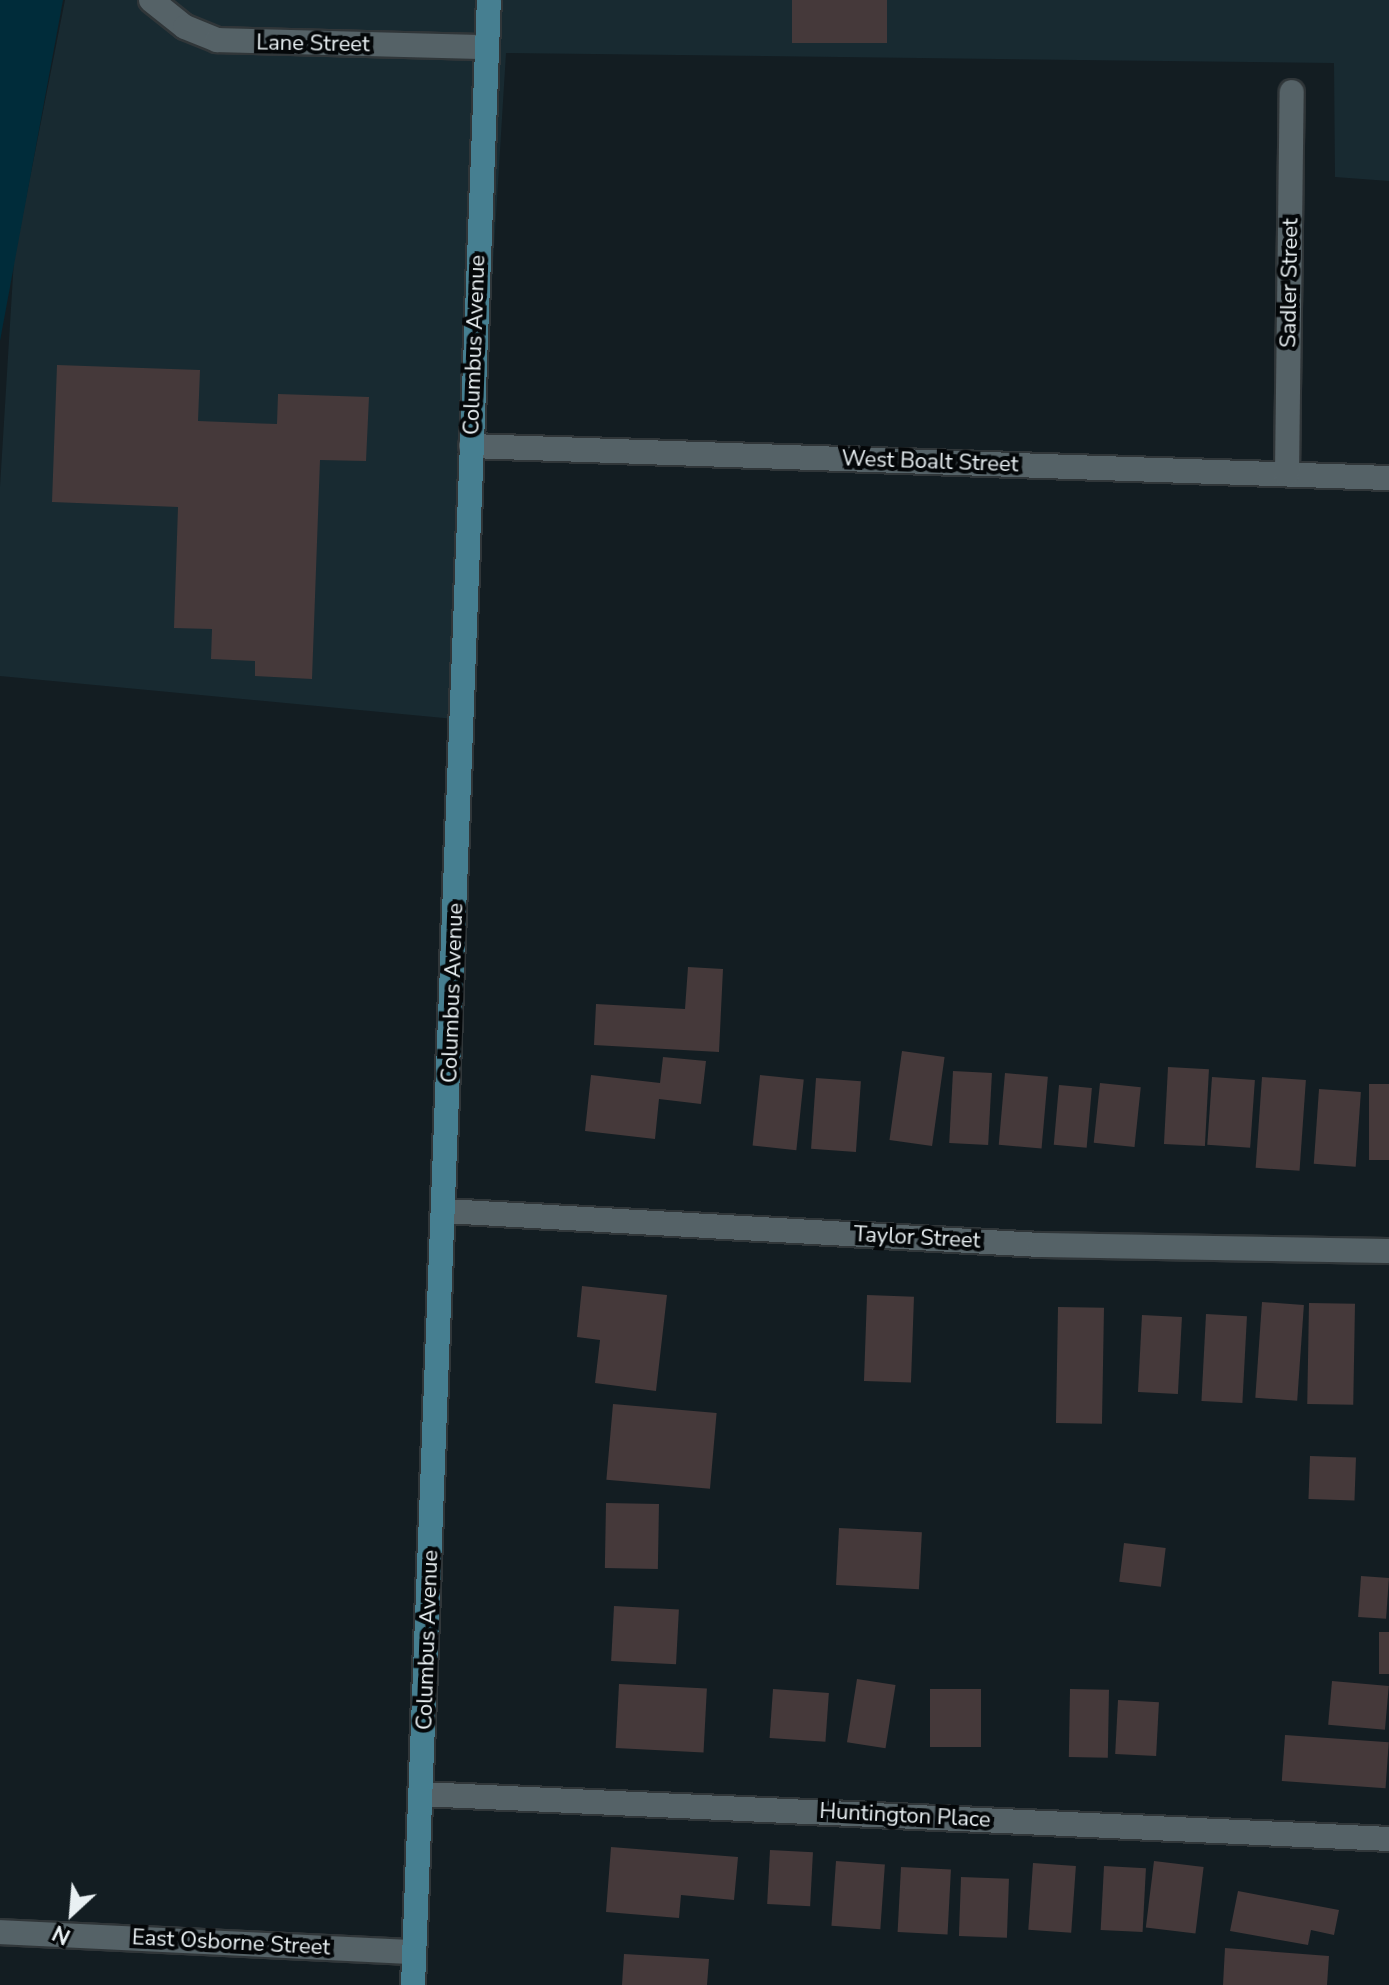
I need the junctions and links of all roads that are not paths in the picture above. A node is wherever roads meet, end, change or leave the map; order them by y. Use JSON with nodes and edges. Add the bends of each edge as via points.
{"nodes":[{"id":1,"x":151,"y":0,"type":"edge"},
{"id":2,"x":489,"y":0,"type":"edge"},
{"id":3,"x":487,"y":47,"type":"junction"},
{"id":4,"x":1292,"y":92,"type":"dead end"},
{"id":5,"x":471,"y":446,"type":"junction"},
{"id":6,"x":1287,"y":474,"type":"junction"},
{"id":7,"x":1389,"y":478,"type":"edge"},
{"id":8,"x":445,"y":1211,"type":"junction"},
{"id":9,"x":1389,"y":1251,"type":"edge"},
{"id":10,"x":421,"y":1794,"type":"junction"},
{"id":11,"x":1389,"y":1839,"type":"edge"},
{"id":12,"x":0,"y":1932,"type":"edge"},
{"id":13,"x":414,"y":1952,"type":"junction"},
{"id":14,"x":413,"y":1985,"type":"edge"}],
"edges":[{"from":1,"to":3,"type":"street","name":"Lane Street","via":[[185,27],[217,40]]},
{"from":2,"to":3,"type":"main road","name":"Columbus Avenue"},
{"from":3,"to":5,"type":"main road","name":"Columbus Avenue"},
{"from":4,"to":6,"type":"street","name":"Sadler Street"},
{"from":5,"to":6,"type":"street","name":"West Boalt Street"},
{"from":5,"to":8,"type":"main road","name":"Columbus Avenue"},
{"from":6,"to":7,"type":"street","name":"West Boalt Street"},
{"from":8,"to":9,"type":"street","name":"Taylor Street","via":[[1040,1245]]},
{"from":8,"to":10,"type":"main road","name":"Columbus Avenue"},
{"from":10,"to":11,"type":"street","name":"Huntington Place"},
{"from":10,"to":13,"type":"main road","name":"Columbus Avenue"},
{"from":12,"to":13,"type":"street","name":"East Osborne Street"},
{"from":13,"to":14,"type":"main road","name":"Columbus Avenue"}]}
